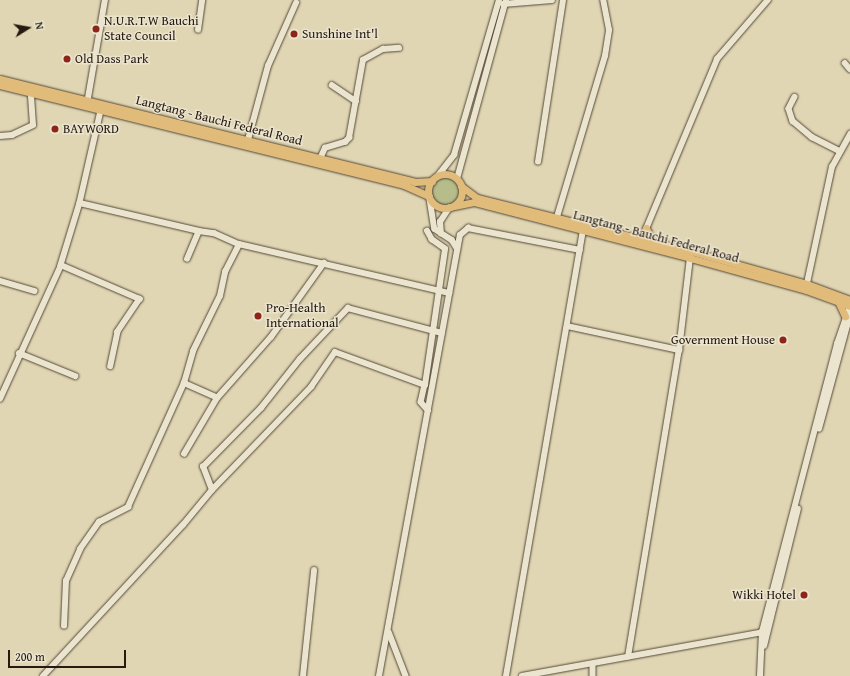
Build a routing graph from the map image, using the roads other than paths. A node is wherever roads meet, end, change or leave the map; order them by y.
1 (105, 0) edge
2 (202, 0) edge
3 (552, 0) edge
4 (563, 0) edge
5 (604, 0) edge
6 (768, 0) edge
7 (502, 2) edge
8 (296, 3) dead end
9 (198, 30) dead end
10 (399, 48) dead end
11 (845, 63) dead end
12 (850, 69) edge
13 (0, 79) edge
14 (0, 85) edge
15 (332, 86) dead end
16 (31, 94) junction
17 (795, 97) dead end
18 (88, 100) junction
19 (356, 101) junction
20 (86, 107) junction
21 (101, 111) junction
22 (850, 134) edge
23 (0, 136) edge
24 (248, 140) junction
25 (840, 151) junction
26 (320, 159) junction
27 (538, 162) dead end
28 (434, 179) junction
29 (457, 179) junction
30 (461, 186) junction
31 (430, 197) junction
32 (80, 203) junction
33 (451, 207) junction
34 (557, 217) junction
35 (583, 227) junction
36 (646, 228) junction
37 (199, 231) junction
38 (427, 231) dead end
39 (441, 234) junction
40 (652, 241) junction
41 (641, 242) junction
42 (239, 244) junction
43 (457, 248) junction
44 (580, 250) junction
45 (690, 258) junction
46 (187, 260) dead end
47 (324, 263) junction
48 (61, 265) junction
49 (0, 281) edge
50 (806, 287) junction
51 (35, 291) dead end
52 (441, 292) junction
53 (449, 293) junction
54 (848, 299) edge
55 (838, 301) junction
56 (850, 306) edge
57 (849, 316) edge
58 (567, 326) junction
59 (434, 331) junction
60 (442, 333) junction
61 (679, 350) junction
62 (19, 353) junction
63 (111, 366) dead end
64 (75, 376) dead end
65 (184, 383) junction
66 (425, 385) junction
67 (217, 398) junction
68 (0, 399) edge
69 (428, 410) junction
70 (184, 454) dead end
71 (212, 490) junction
72 (314, 571) dead end
73 (64, 626) dead end
74 (389, 632) junction
75 (764, 632) junction
76 (628, 657) junction
77 (593, 664) junction
78 (43, 676) edge
79 (303, 676) edge
80 (379, 676) edge
81 (406, 676) edge
82 (506, 676) edge
83 (522, 676) edge
84 (593, 676) edge
85 (760, 676) edge
86 (764, 676) edge

1 - 18 street
2 - 9 street
3 - 7 street
4 - 27 street
5 - 34 street
6 - 36 street
7 - 28 street
7 - 29 street
8 - 24 street
10 - 19 street
11 - 12 street
13 - 18 main road, Langtang - Bauchi Federal Road
14 - 16 main road, Langtang - Bauchi Federal Road
15 - 19 street
16 - 20 main road, Langtang - Bauchi Federal Road
16 - 23 street
17 - 25 street
18 - 20 street
18 - 24 main road, Langtang - Bauchi Federal Road
19 - 26 street
20 - 21 main road, Langtang - Bauchi Federal Road
21 - 31 main road, Langtang - Bauchi Federal Road
21 - 32 street
22 - 25 street
24 - 26 main road, Langtang - Bauchi Federal Road
25 - 50 street
26 - 28 main road, Langtang - Bauchi Federal Road
28 - 29 main road
28 - 31 main road
29 - 30 main road
30 - 33 main road
30 - 34 main road, Langtang - Bauchi Federal Road
31 - 33 main road
31 - 39 street
32 - 37 street
32 - 48 street
33 - 35 main road, Langtang - Bauchi Federal Road
33 - 39 street
34 - 35 main road, Langtang - Bauchi Federal Road
35 - 41 main road, Langtang - Bauchi Federal Road
35 - 44 street
36 - 40 main road
36 - 41 street
37 - 42 street
37 - 46 street
38 - 52 street
39 - 43 street
40 - 41 main road, Langtang - Bauchi Federal Road
40 - 50 main road, Langtang - Bauchi Federal Road
41 - 45 main road, Langtang - Bauchi Federal Road
42 - 47 street
42 - 65 street
43 - 44 street
43 - 53 street
44 - 58 street
45 - 50 main road, Langtang - Bauchi Federal Road
45 - 61 street
47 - 52 street
47 - 67 street
48 - 62 street
48 - 63 street
49 - 51 street
50 - 54 main road, Langtang - Bauchi Federal Road
50 - 55 main road, Langtang - Bauchi Federal Road
52 - 53 street
52 - 59 street
53 - 60 street
54 - 56 street
55 - 56 main road, Langtang - Bauchi Federal Road
55 - 57 main road
56 - 57 street
57 - 75 street
58 - 61 street
58 - 82 street
59 - 60 street
59 - 66 street
59 - 71 street
60 - 69 street
61 - 76 street
62 - 64 street
62 - 68 street
65 - 67 street
65 - 73 street
66 - 69 street
66 - 71 street
67 - 70 street
69 - 74 street
71 - 78 street
72 - 79 street
74 - 80 street
74 - 81 street
75 - 76 street
75 - 85 street
75 - 86 street
76 - 77 street
77 - 83 street
77 - 84 street

